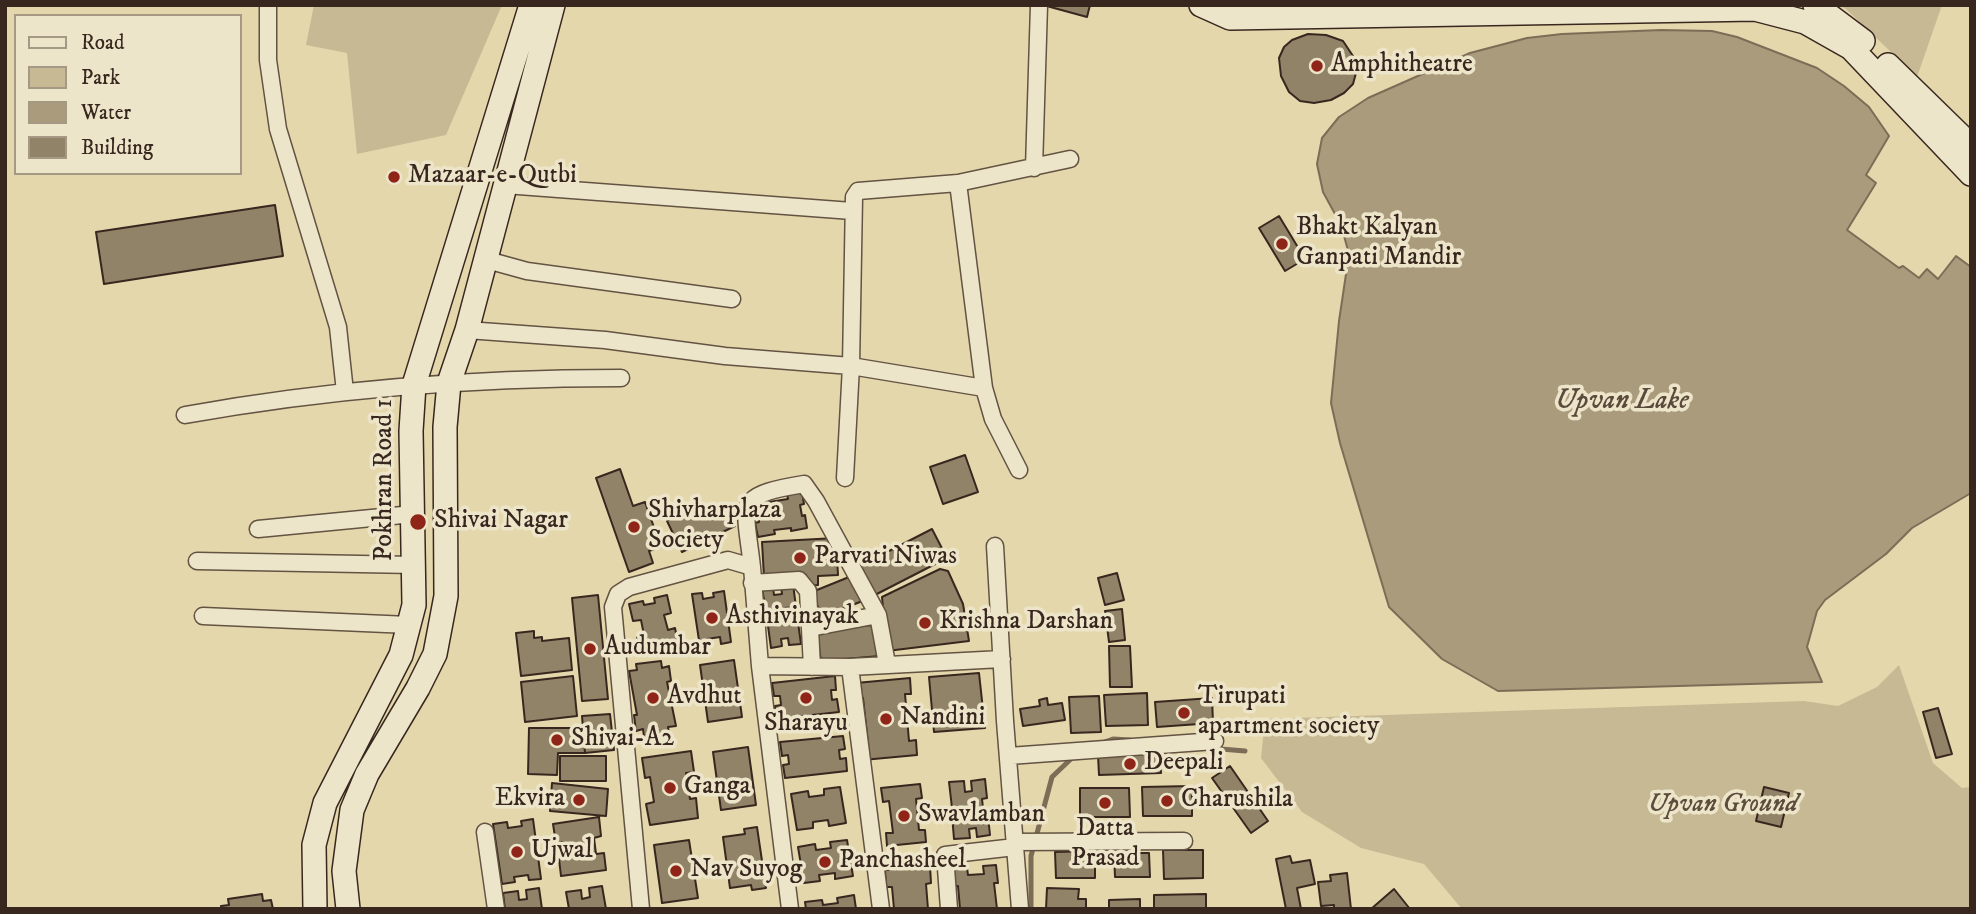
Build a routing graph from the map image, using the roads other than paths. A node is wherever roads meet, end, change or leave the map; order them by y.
1 (268, 5) edge
2 (531, 5) edge
3 (553, 5) edge
4 (1039, 5) edge
5 (1200, 5) edge
6 (1815, 5) edge
7 (1232, 12) edge
8 (1971, 146) edge
9 (1070, 159) dead end
10 (1034, 167) junction
11 (1969, 170) edge
12 (958, 183) junction
13 (505, 185) junction
14 (852, 211) junction
15 (487, 260) junction
16 (732, 299) dead end
17 (467, 330) junction
18 (851, 366) junction
19 (621, 377) dead end
20 (449, 383) junction
21 (414, 385) junction
22 (984, 388) junction
23 (345, 392) junction
24 (185, 415) dead end
25 (1019, 470) dead end
26 (845, 478) dead end
27 (413, 514) junction
28 (258, 529) dead end
29 (995, 546) dead end
30 (197, 561) dead end
31 (414, 565) junction
32 (752, 575) junction
33 (878, 615) junction
34 (204, 616) dead end
35 (409, 625) junction
36 (810, 628) junction
37 (1002, 659) junction
38 (887, 664) junction
39 (760, 666) junction
40 (812, 667) junction
41 (850, 667) junction
42 (1214, 741) dead end
43 (1009, 757) junction
44 (485, 832) dead end
45 (1184, 841) dead end
46 (1015, 845) junction
47 (315, 909) edge
48 (348, 909) edge
49 (496, 909) edge
50 (641, 909) edge
51 (790, 909) edge
52 (881, 909) edge
53 (949, 909) edge
54 (1020, 909) edge

1 - 23 street
2 - 21 main road, Pokhran Road 1
3 - 13 main road
4 - 10 street
5 - 7 main road
6 - 8 main road
7 - 11 main road
9 - 10 street
10 - 12 street
12 - 14 street
12 - 22 street
13 - 14 street
13 - 15 main road
14 - 18 street
15 - 16 street
15 - 17 main road
17 - 18 street
17 - 20 main road
18 - 22 street
18 - 26 street
19 - 20 street
20 - 21 street
20 - 48 main road
21 - 23 street
21 - 27 main road, Pokhran Road 1
22 - 25 street
23 - 24 street
27 - 28 street
27 - 31 main road, Pokhran Road 1
29 - 37 street
30 - 31 street
31 - 35 main road, Pokhran Road 1
32 - 33 street
32 - 36 street
32 - 39 street
32 - 50 street
33 - 36 street
33 - 38 street
34 - 35 street
35 - 47 main road, Pokhran Road 1
36 - 40 street
37 - 38 street
37 - 43 street
38 - 41 street
39 - 40 street
39 - 51 street
40 - 41 street
41 - 52 street
42 - 43 street
43 - 46 street
44 - 49 street
45 - 46 street
46 - 53 street
46 - 54 street

